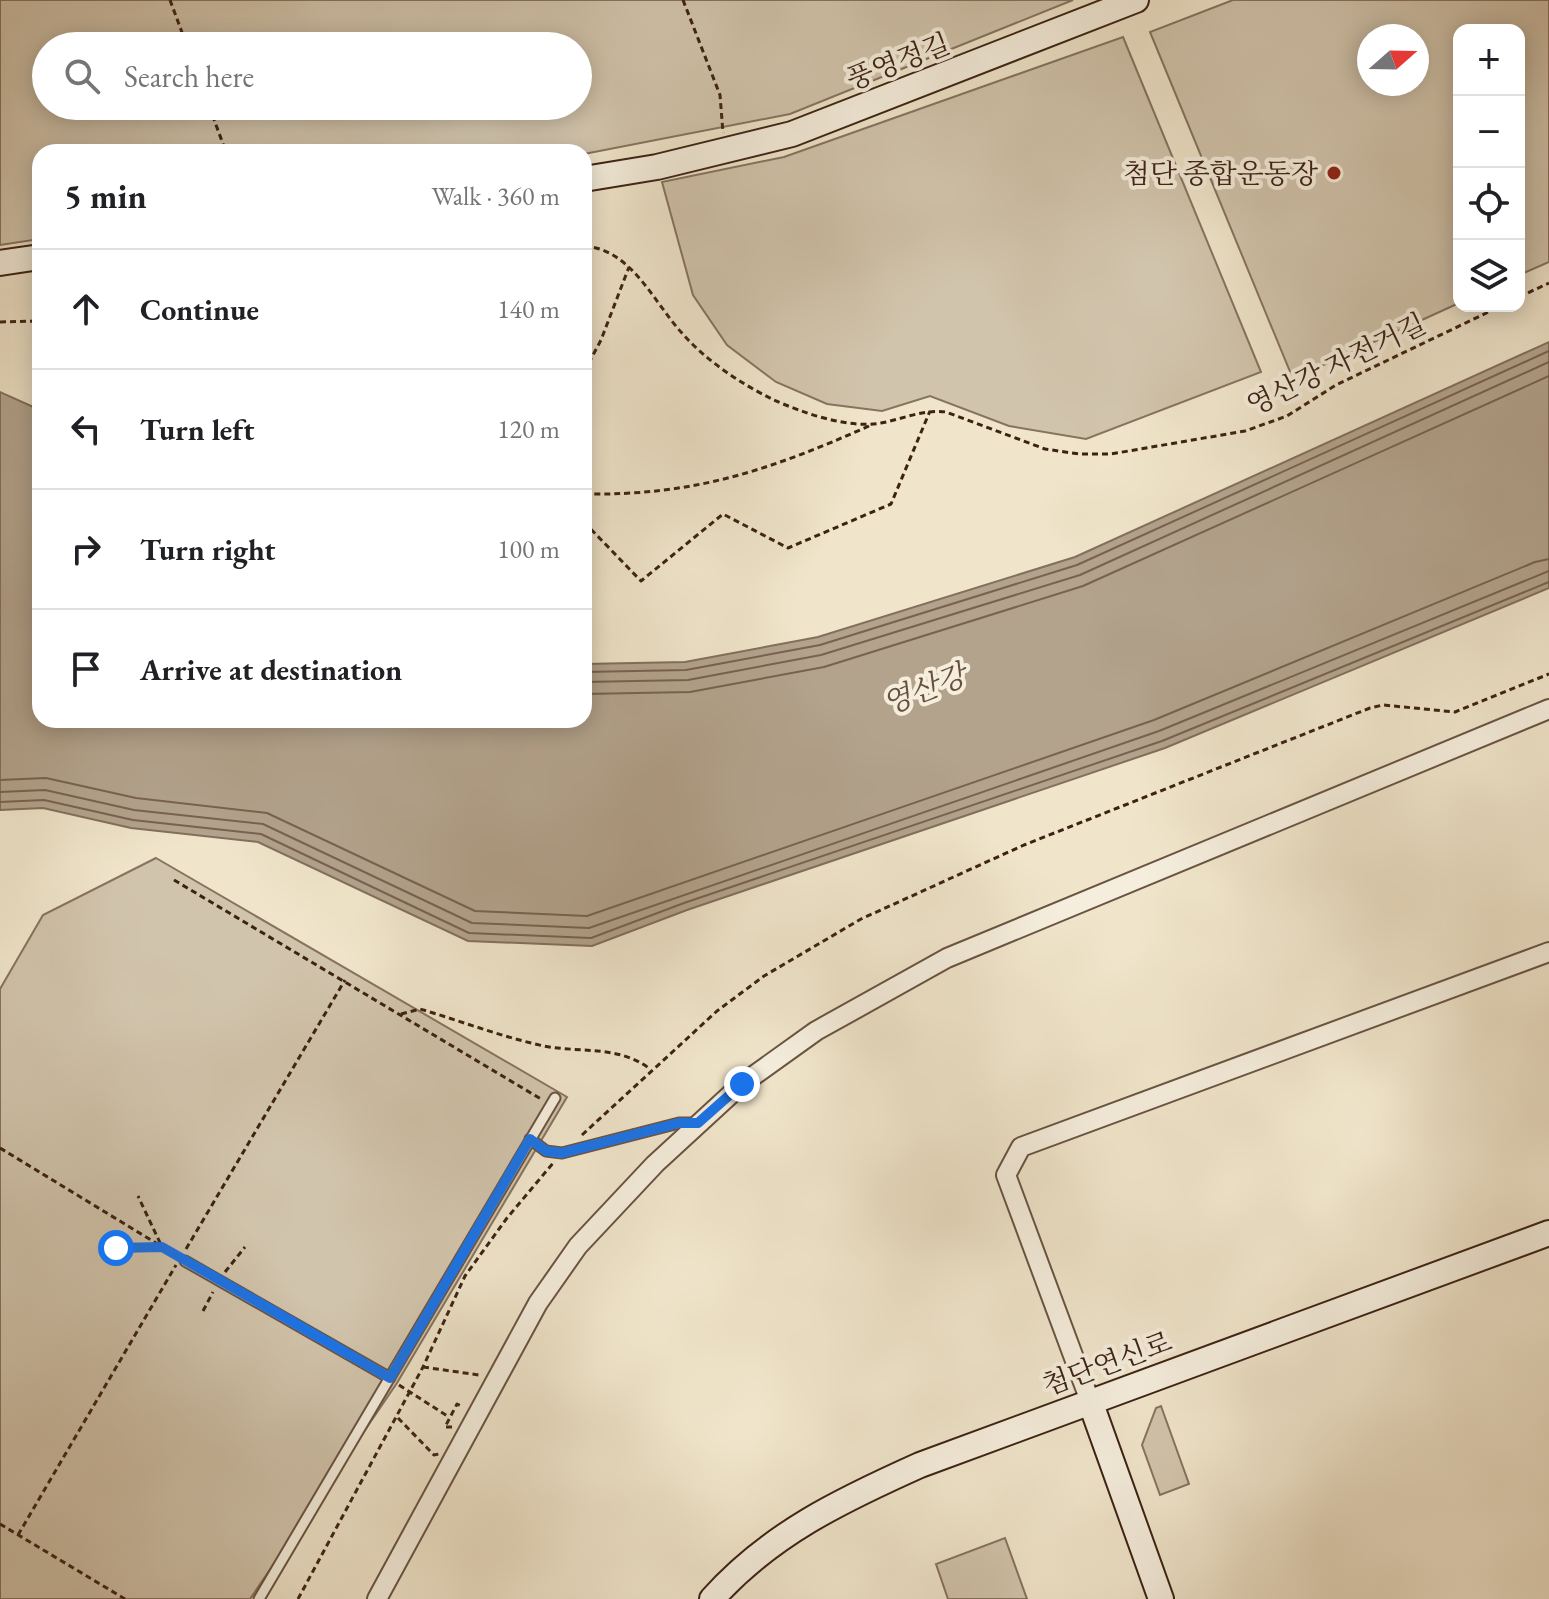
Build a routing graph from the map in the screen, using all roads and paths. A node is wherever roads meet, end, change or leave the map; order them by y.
1 (170, 0) edge
2 (683, 0) edge
3 (1136, 0) edge
4 (182, 32) edge
5 (214, 120) edge
6 (223, 144) edge
7 (724, 152) junction
8 (592, 177) edge
9 (592, 248) edge
10 (32, 258) edge
11 (0, 263) edge
12 (629, 267) junction
13 (1549, 283) edge
14 (1525, 294) edge
15 (1488, 312) edge
16 (32, 321) edge
17 (0, 322) edge
18 (592, 357) edge
19 (930, 411) junction
20 (871, 425) junction
21 (592, 494) edge
22 (592, 530) edge
23 (1549, 709) edge
24 (174, 880) dead end
25 (1549, 952) edge
26 (401, 1014) junction
27 (650, 1069) dead end
28 (553, 1102) joint
29 (698, 1123) junction
30 (530, 1139) junction
31 (0, 1148) edge
32 (138, 1196) dead end
33 (1549, 1233) edge
34 (162, 1247) junction
35 (116, 1248) dead end
36 (185, 1261) joint
37 (423, 1367) dead end
38 (390, 1378) junction
39 (498, 1378) junction
40 (409, 1393) dead end
41 (1090, 1401) junction
42 (396, 1417) dead end
43 (449, 1417) dead end
44 (434, 1455) dead end
45 (0, 1524) edge
46 (125, 1599) edge
47 (259, 1599) edge
48 (377, 1599) edge
49 (712, 1599) edge
50 (1161, 1599) edge

1 - 4 path
2 - 7 path
3 - 7 street, 풍영정길
5 - 6 path
7 - 8 street, 풍영정길
9 - 12 path, 영산강 자전거길
10 - 11 street
12 - 18 path
12 - 20 path, 영산강 자전거길
13 - 14 path
15 - 19 path, 영산강 자전거길
16 - 17 path
19 - 20 path, 영산강 자전거길
19 - 22 path
20 - 21 path
23 - 29 street
24 - 26 path
25 - 41 street
26 - 27 path
26 - 28 path
28 - 30 lane
29 - 30 lane
29 - 39 street
30 - 38 lane
31 - 34 path
32 - 34 path
33 - 41 street, 첨단연신로
34 - 35 path
34 - 36 path
36 - 38 lane
37 - 39 path
38 - 47 lane
39 - 48 street
40 - 43 path
41 - 49 street, 첨단연신로
41 - 50 street
42 - 44 path
45 - 46 path

